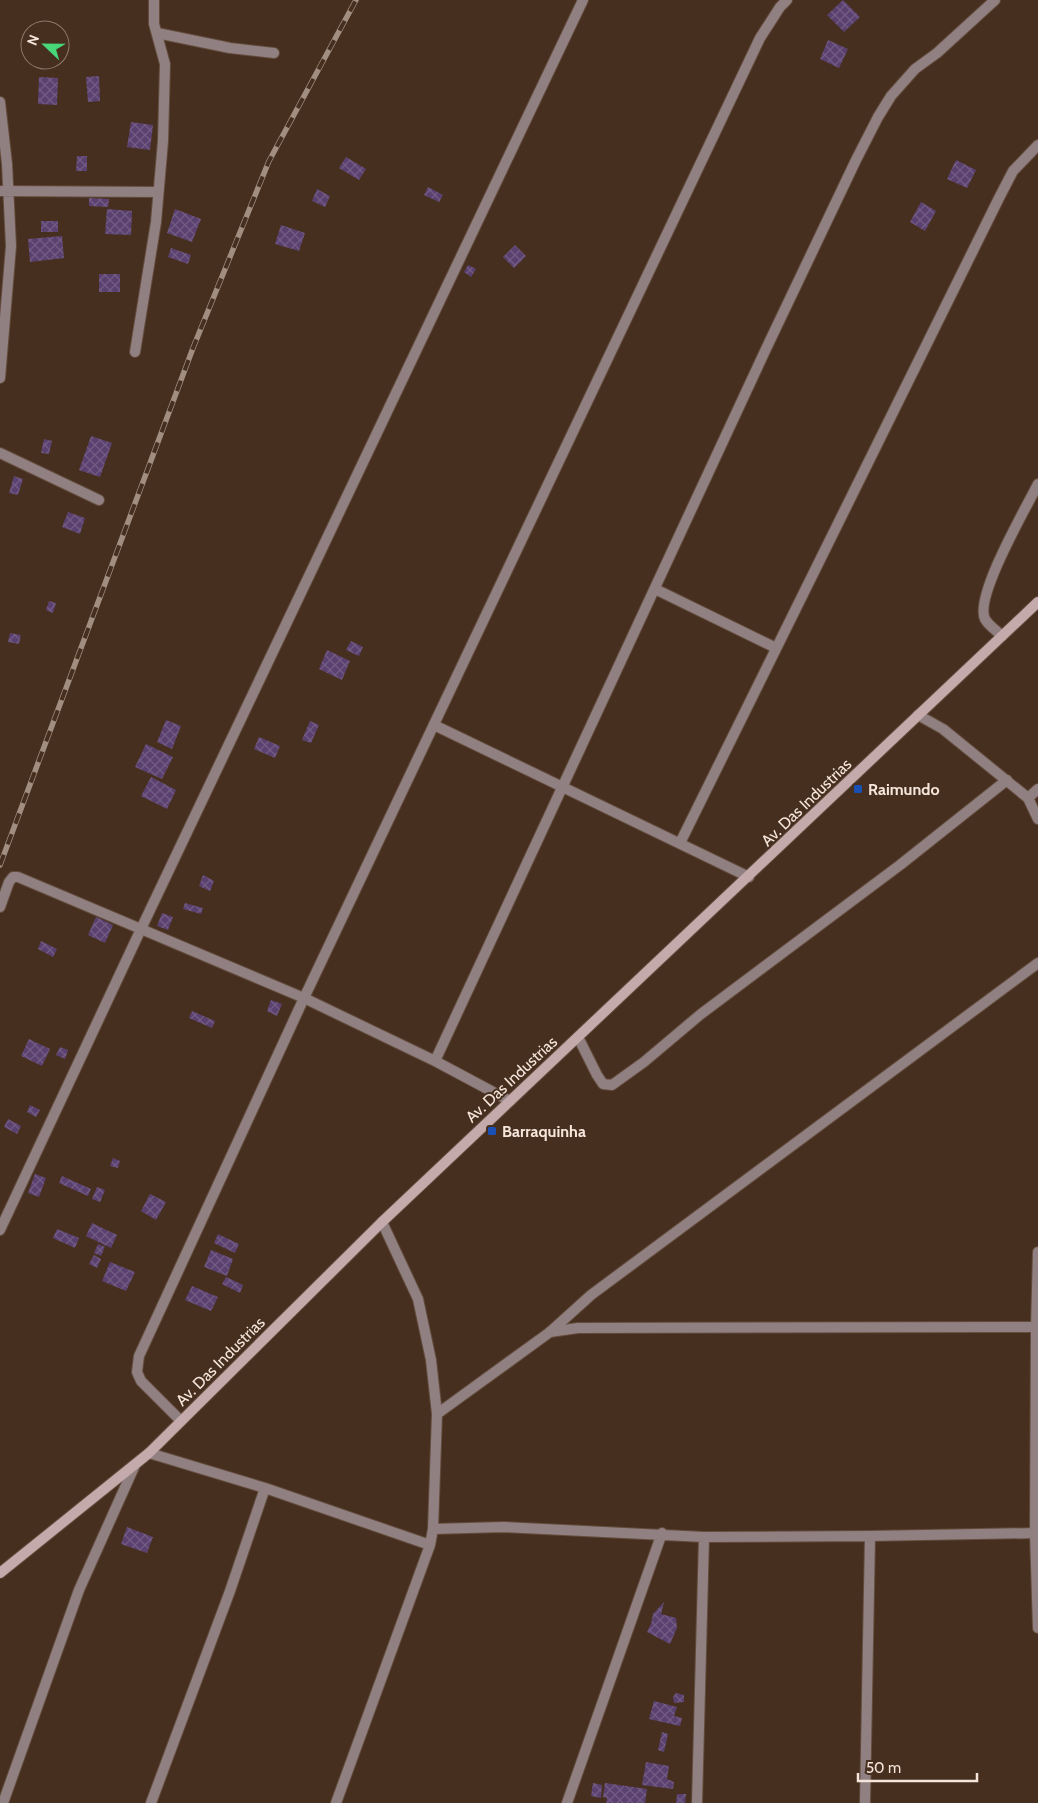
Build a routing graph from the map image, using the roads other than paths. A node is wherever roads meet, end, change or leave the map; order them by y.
1 (154, 0) edge
2 (583, 0) edge
3 (787, 0) edge
4 (995, 0) edge
5 (157, 33) junction
6 (274, 53) dead end
7 (0, 102) edge
8 (1038, 145) edge
9 (4, 191) edge
10 (158, 192) junction
11 (136, 352) dead end
12 (0, 378) edge
13 (0, 452) edge
14 (1038, 484) edge
15 (100, 500) dead end
16 (655, 589) junction
17 (1038, 602) edge
18 (1002, 636) junction
19 (776, 648) junction
20 (918, 715) junction
21 (434, 725) junction
22 (1007, 780) junction
23 (563, 788) junction
24 (1038, 789) edge
25 (1028, 798) junction
26 (1038, 819) edge
27 (680, 843) junction
28 (749, 877) junction
29 (0, 907) edge
30 (141, 929) junction
31 (1038, 963) edge
32 (304, 998) junction
33 (578, 1037) junction
34 (435, 1061) junction
35 (510, 1101) junction
36 (382, 1222) junction
37 (0, 1230) edge
38 (1038, 1252) edge
39 (1037, 1327) edge
40 (550, 1332) junction
41 (436, 1414) junction
42 (181, 1421) junction
43 (149, 1454) junction
44 (1037, 1456) edge
45 (135, 1465) junction
46 (265, 1488) junction
47 (433, 1529) junction
48 (1037, 1533) edge
49 (662, 1534) junction
50 (704, 1536) junction
51 (870, 1536) junction
52 (430, 1545) junction
53 (0, 1573) edge
54 (1038, 1608) edge
55 (1038, 1628) edge
56 (3, 1803) edge
57 (151, 1803) edge
58 (336, 1803) edge
59 (567, 1803) edge
60 (697, 1803) edge
61 (865, 1803) edge

1 - 5 street
2 - 30 street
3 - 21 street
4 - 16 street
5 - 6 street
5 - 10 street
7 - 9 street
8 - 19 street
9 - 10 street
9 - 12 street
10 - 11 street
13 - 15 street
14 - 18 street
16 - 19 street
16 - 23 street
17 - 18 main road, Av. Das Industrias
18 - 20 main road, Av. Das Industrias
19 - 27 street
20 - 22 street
20 - 28 main road, Av. Das Industrias
21 - 23 street
21 - 32 street
22 - 25 street
22 - 33 street
23 - 27 street
23 - 34 street
24 - 25 street
25 - 26 street
27 - 28 street
28 - 33 main road, Av. Das Industrias
29 - 30 street
30 - 32 street
30 - 37 street
31 - 40 street
32 - 34 street
32 - 42 street
33 - 35 main road, Av. Das Industrias
34 - 35 street
35 - 36 main road, Av. Das Industrias
36 - 41 street
36 - 42 main road, Av. Das Industrias
38 - 39 street
39 - 40 street
39 - 44 street
40 - 41 street
41 - 47 street
42 - 43 main road, Av. Das Industrias
43 - 45 main road, Av. Das Industrias
43 - 46 street
44 - 48 street
45 - 53 main road, Av. Das Industrias
45 - 56 street
46 - 52 street
46 - 57 street
47 - 49 street
47 - 52 street
48 - 51 street
48 - 54 street
49 - 50 street
49 - 59 street
50 - 51 street
50 - 60 street
51 - 61 street
52 - 58 street
54 - 55 street

